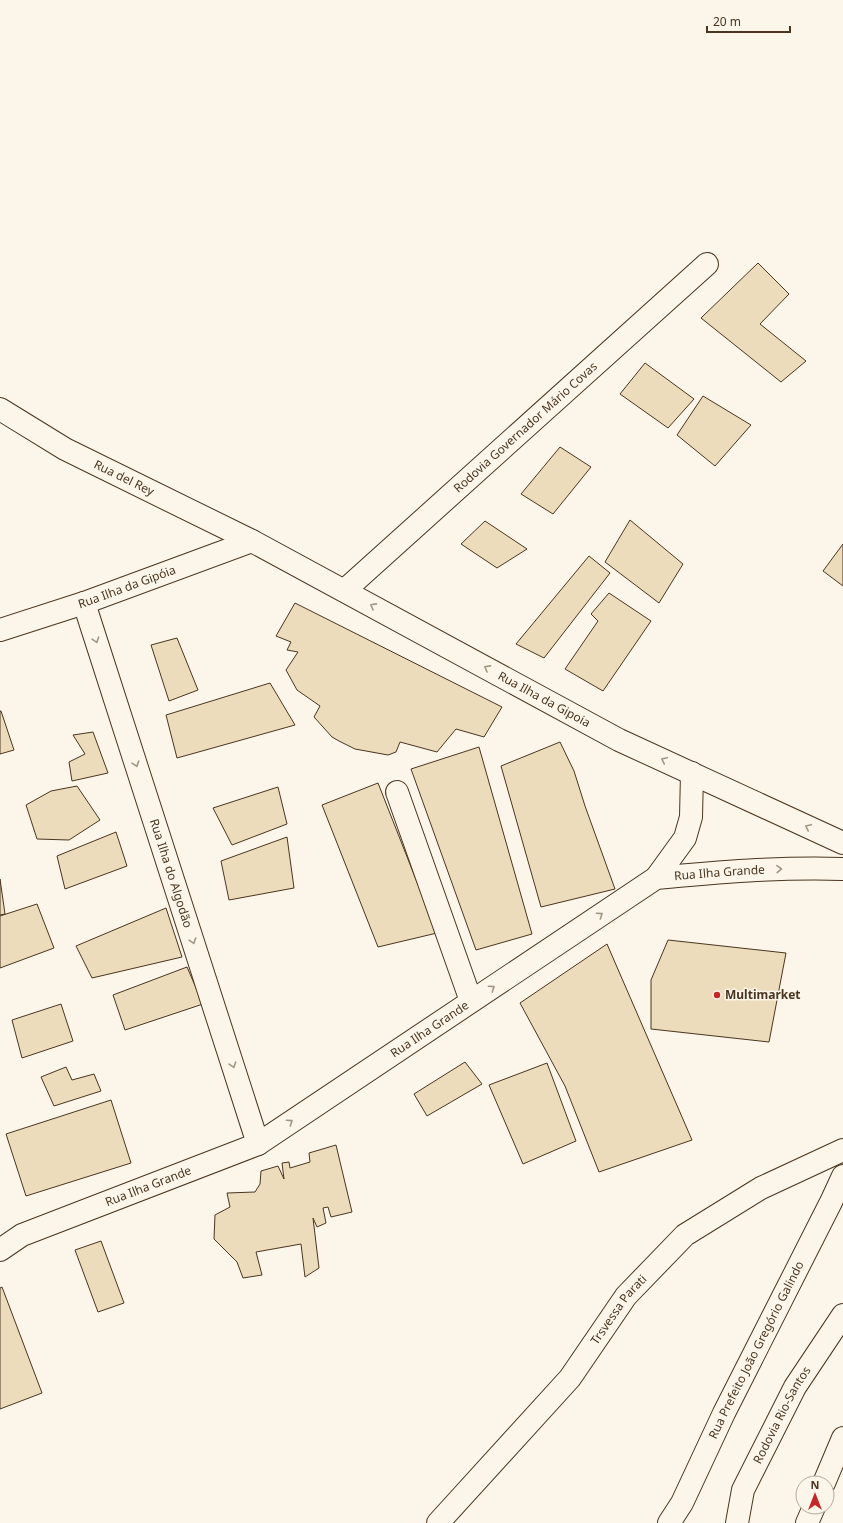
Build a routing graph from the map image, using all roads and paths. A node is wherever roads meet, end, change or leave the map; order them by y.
1 (707, 264) dead end
2 (0, 409) edge
3 (252, 541) junction
4 (345, 590) junction
5 (84, 603) junction
6 (0, 630) edge
7 (692, 773) junction
8 (396, 792) dead end
9 (843, 843) edge
10 (843, 869) edge
11 (656, 878) junction
12 (471, 1001) junction
13 (258, 1144) junction
14 (843, 1150) edge
15 (843, 1176) edge
16 (0, 1234) edge
17 (22, 1235) junction
18 (0, 1250) edge
19 (843, 1315) edge
20 (843, 1438) edge
21 (827, 1475) edge
22 (680, 1513) edge
23 (438, 1523) edge
24 (669, 1523) edge
25 (737, 1523) edge

1 - 4 main road, Rodovia Governador Mário Covas
2 - 3 main road, Rua del Rey
3 - 4 main road, Rua Ilha da Gipoia
3 - 5 main road, Rua Ilha da Gipóia
7 -> 4 main road, Rua Ilha da Gipoia
5 - 6 main road, Rua Ilha da Gipóia
5 -> 13 main road, Rua Ilha do Algodão
9 -> 7 main road, Rua Ilha da Gipoia
7 - 11 main road
8 - 12 main road
11 -> 10 main road, Rua Ilha Grande
12 -> 11 main road, Rua Ilha Grande
13 -> 12 main road, Rua Ilha Grande
13 - 17 main road, Rua Ilha Grande
14 - 23 main road, Trsvessa Parati
15 - 22 main road, Rua Prefeito João Gregório Galindo
16 - 17 main road, Rua Ilha Grande
17 - 18 main road, Rua Ilha Grande
19 - 25 main road, Rodovia Rio-Santos
20 - 21 main road
22 - 24 main road, Rua Prefeito João Gregório Galindo

